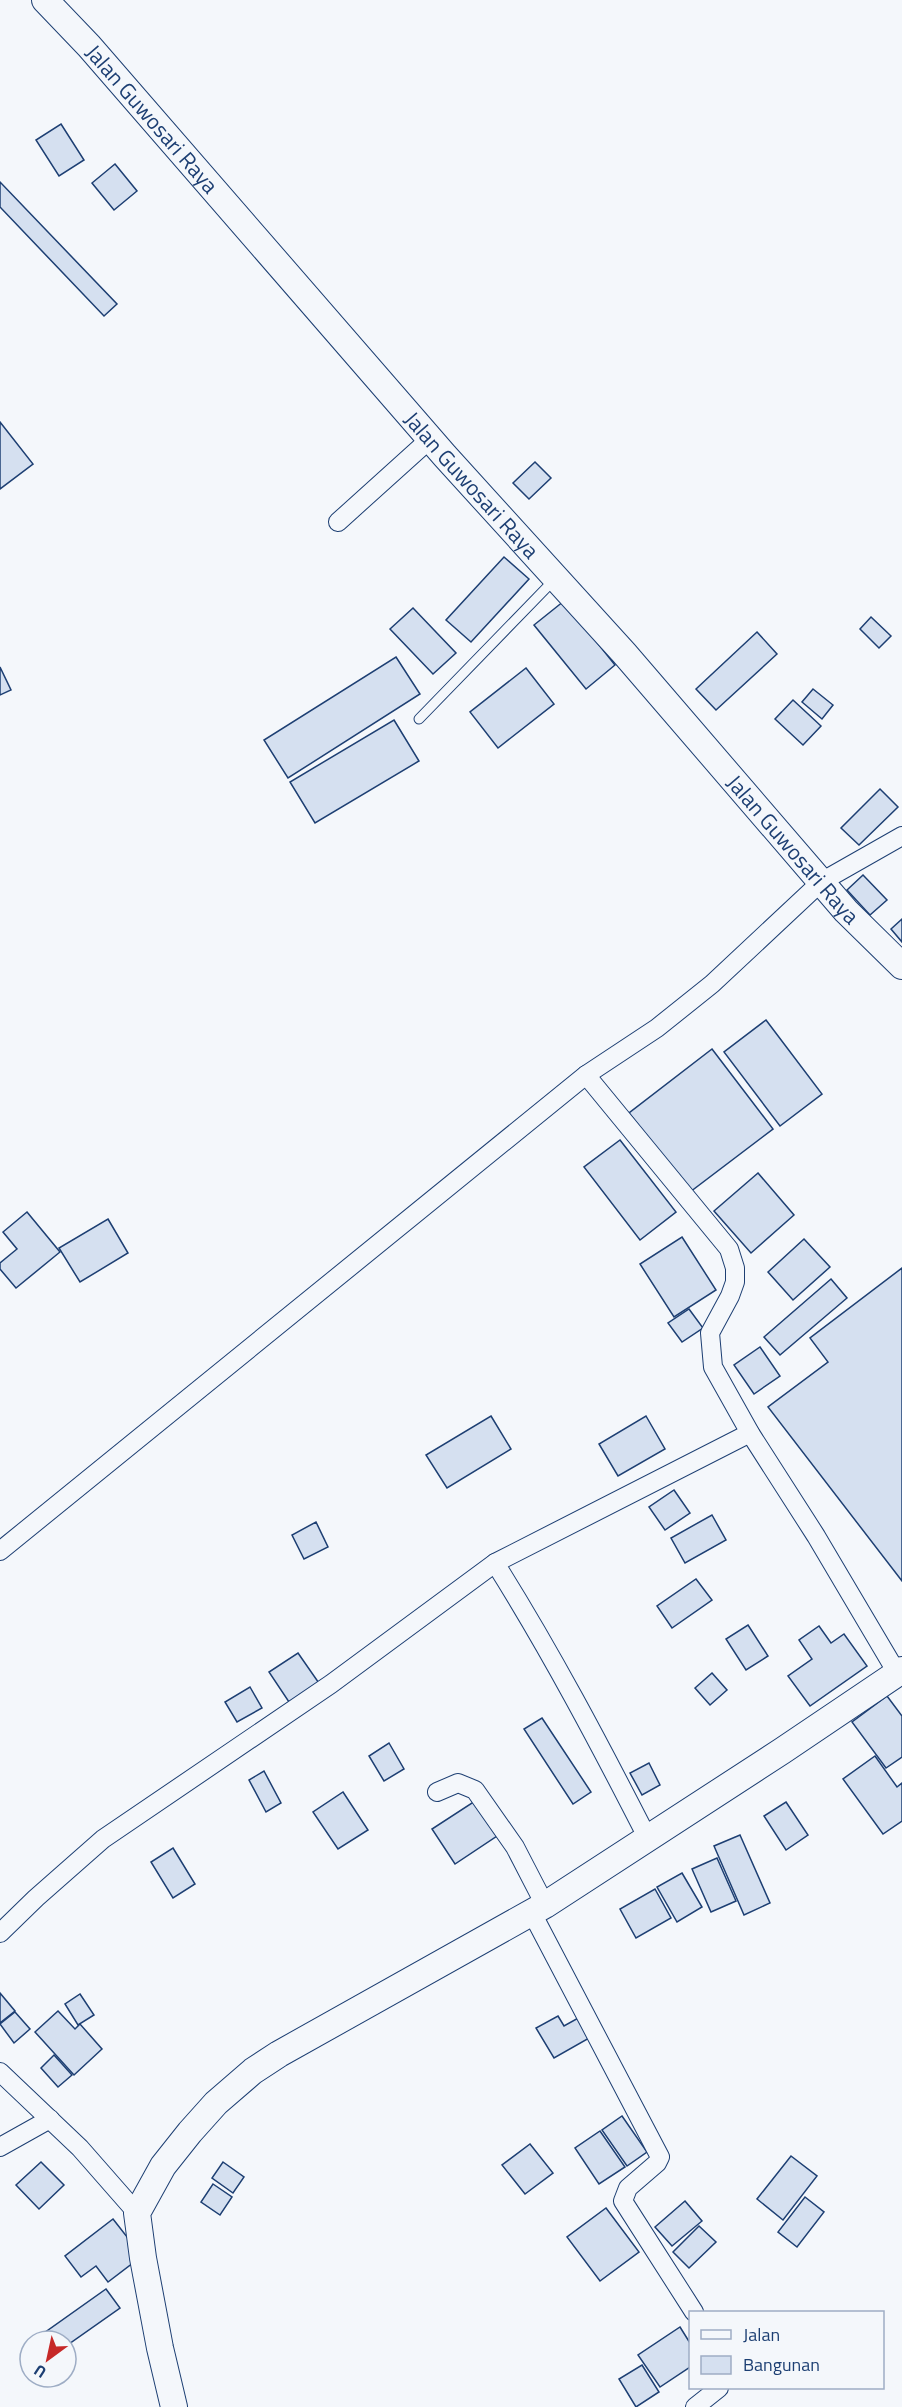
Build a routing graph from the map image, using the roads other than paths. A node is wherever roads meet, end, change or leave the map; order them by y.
1 (45, 0) edge
2 (430, 439) junction
3 (338, 522) dead end
4 (556, 578) junction
5 (419, 719) dead end
6 (902, 836) edge
7 (821, 882) junction
8 (902, 966) edge
9 (586, 1075) junction
10 (750, 1433) junction
11 (0, 1551) edge
12 (495, 1563) junction
13 (899, 1672) edge
14 (437, 1792) dead end
15 (648, 1839) junction
16 (539, 1909) junction
17 (0, 1933) edge
18 (0, 2072) edge
19 (50, 2119) junction
20 (0, 2147) edge
21 (137, 2213) junction
22 (693, 2311) edge
23 (718, 2389) edge
24 (174, 2407) edge
25 (695, 2407) edge

1 - 2 street, Jalan Guwosari Raya
2 - 3 street
2 - 4 street, Jalan Guwosari Raya
4 - 5 lane
4 - 7 street, Jalan Guwosari Raya
6 - 7 street
7 - 8 street, Jalan Guwosari Raya
7 - 9 street
9 - 10 street
9 - 11 street
10 - 12 street
10 - 13 street
12 - 15 street
12 - 17 street
13 - 15 street
14 - 16 street
15 - 16 street
16 - 21 street
16 - 22 street
18 - 19 street
19 - 20 street
19 - 21 street
21 - 24 street
23 - 25 street

